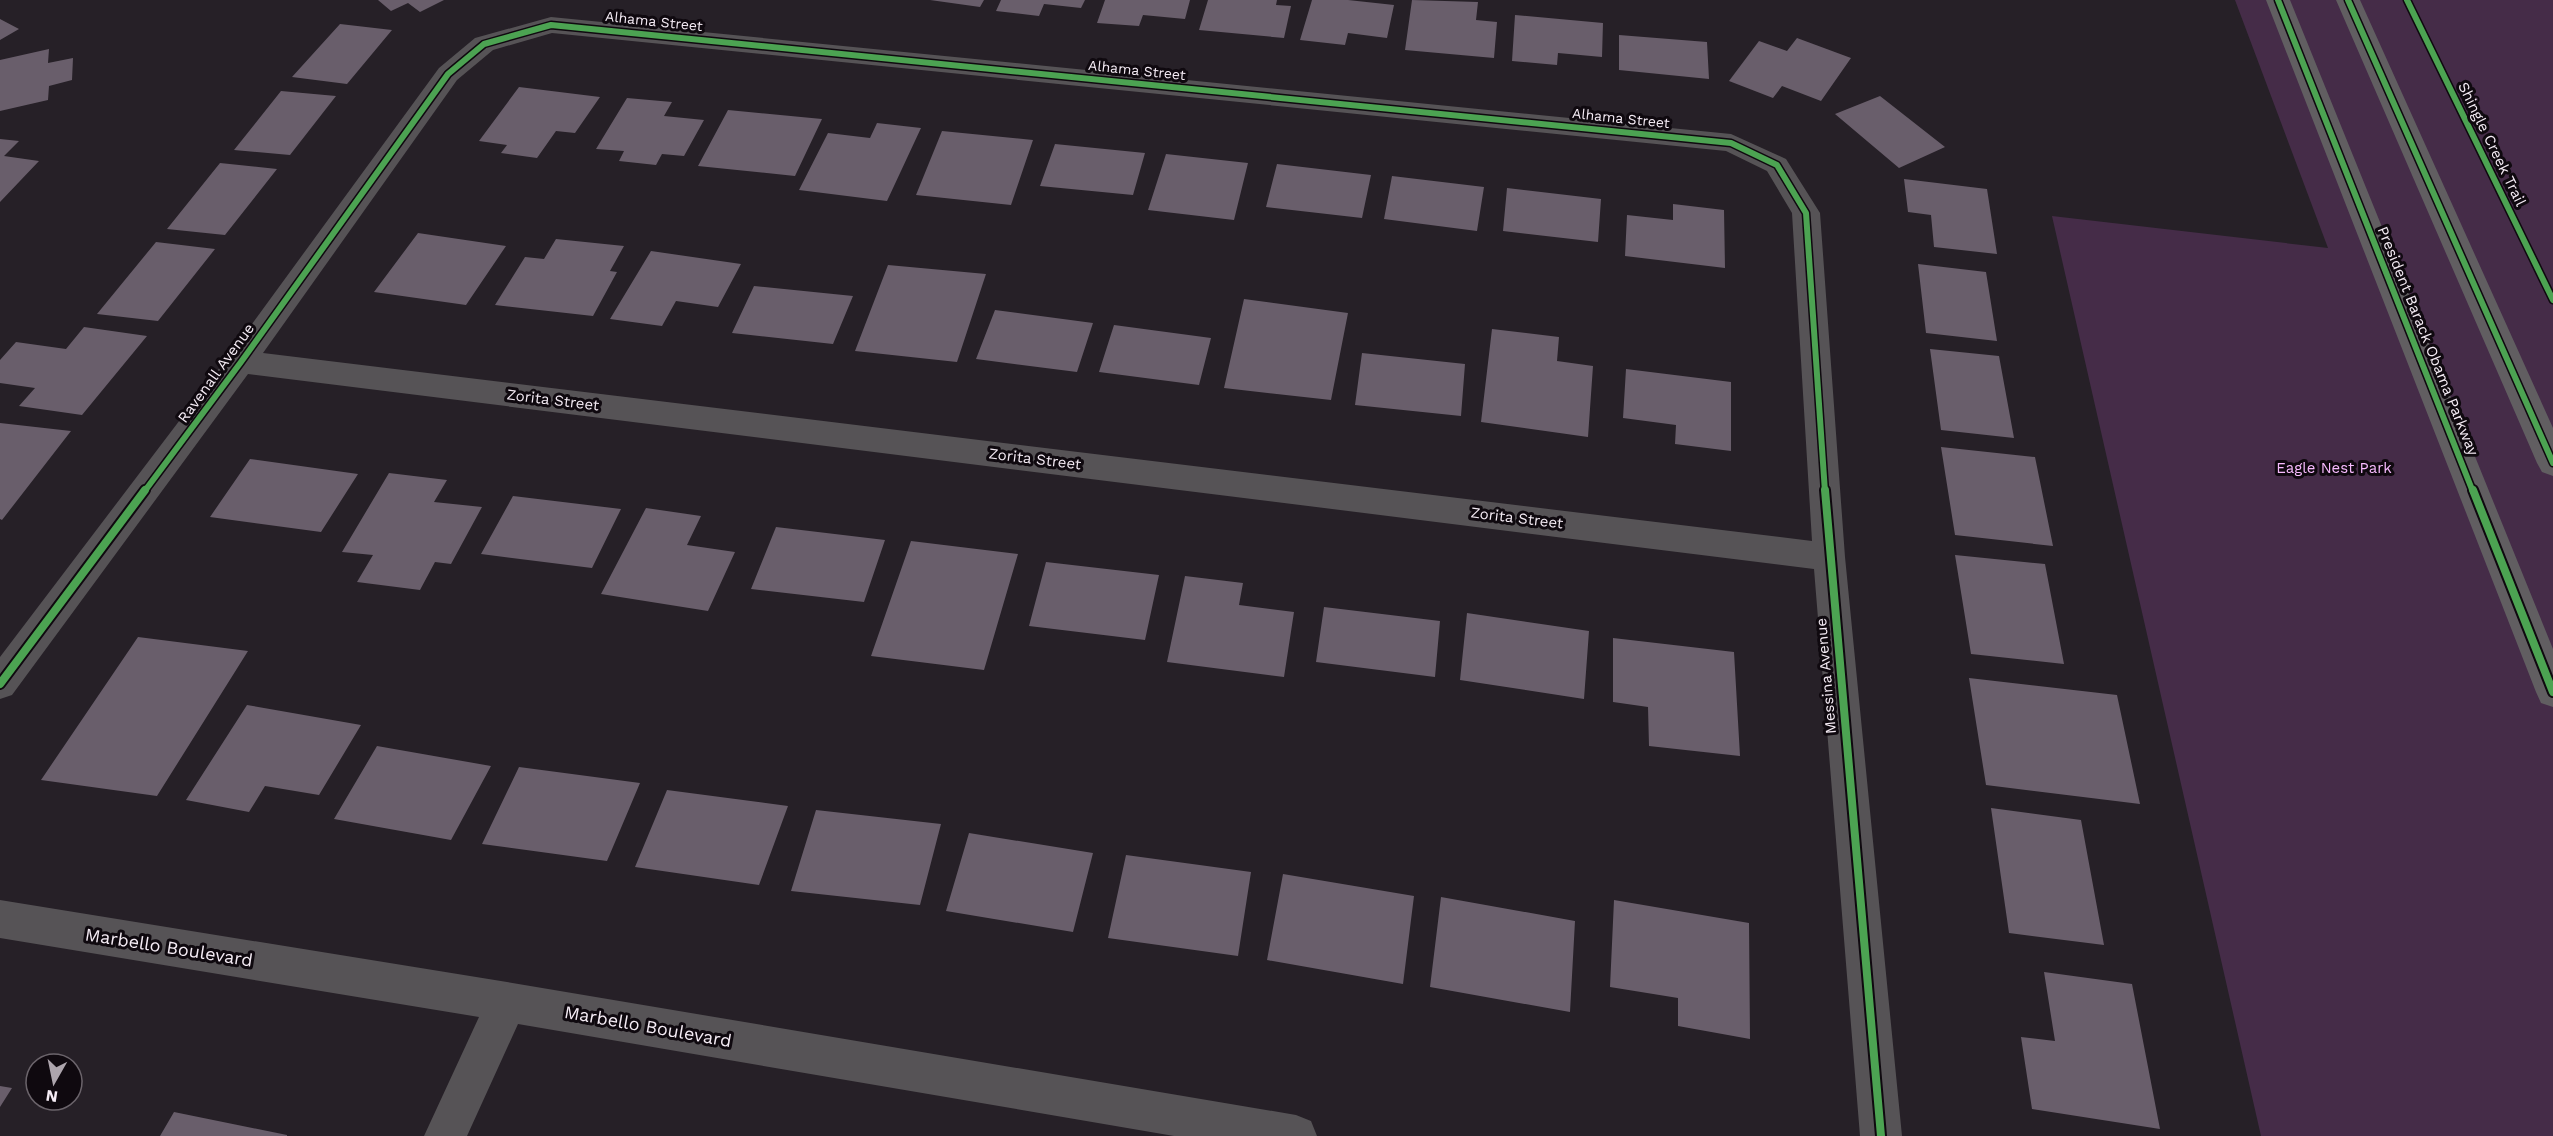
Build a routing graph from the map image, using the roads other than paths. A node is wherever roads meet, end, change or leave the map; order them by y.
1 (2278, 0) edge
2 (2348, 0) edge
3 (448, 74) joint
4 (1806, 213) joint
5 (241, 362) junction
6 (2553, 463) edge
7 (1829, 557) junction
8 (0, 684) edge
9 (2553, 692) edge
10 (0, 920) edge
11 (507, 1002) junction
12 (1242, 1132) edge
13 (445, 1136) edge
14 (1296, 1136) edge
15 (1881, 1136) edge

1 - 9 street, President Barack Obama Parkway
2 - 6 street
3 - 4 street, Alhama Street
3 - 5 street, Ravenall Avenue
4 - 7 street, Messina Avenue
5 - 7 street, Zorita Street
5 - 8 street, Ravenall Avenue
7 - 15 street, Messina Avenue
10 - 11 street, Marbello Boulevard
11 - 12 street, Marbello Boulevard
11 - 13 street
12 - 14 street, Marbello Boulevard

